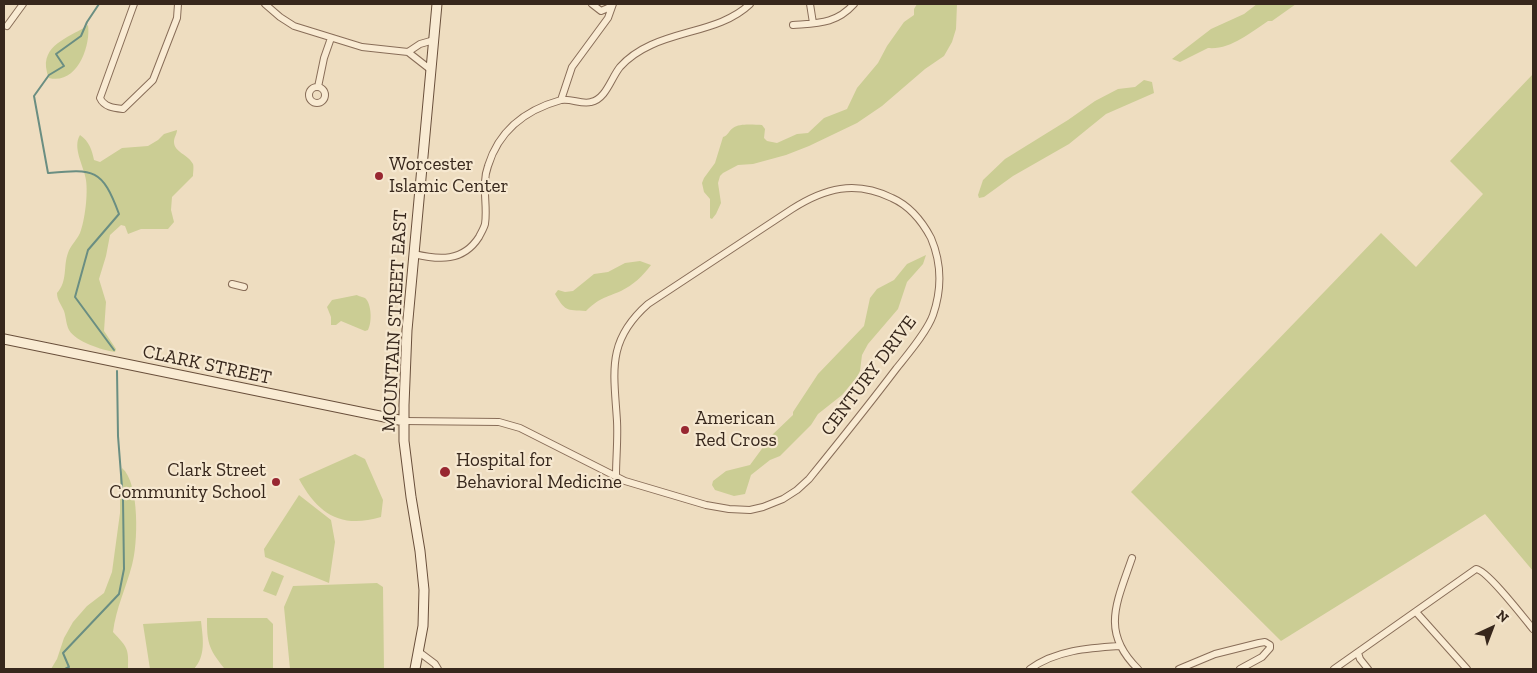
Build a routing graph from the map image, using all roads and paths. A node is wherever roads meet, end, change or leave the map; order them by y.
1 (23, 4) edge
2 (134, 4) edge
3 (178, 4) edge
4 (264, 4) edge
5 (437, 4) edge
6 (592, 4) edge
7 (612, 4) edge
8 (750, 4) edge
9 (810, 4) edge
10 (854, 4) edge
11 (813, 23) junction
12 (793, 25) dead end
13 (8, 26) dead end
14 (331, 38) junction
15 (434, 40) junction
16 (408, 52) junction
17 (432, 70) junction
18 (318, 87) dead end
19 (561, 100) junction
20 (414, 254) junction
21 (232, 284) dead end
22 (244, 286) dead end
23 (4, 339) edge
24 (404, 421) junction
25 (616, 476) junction
26 (1132, 558) dead end
27 (1416, 612) junction
28 (1533, 629) edge
29 (1120, 646) junction
30 (419, 652) junction
31 (1358, 653) junction
32 (416, 669) edge
33 (438, 669) edge
34 (1030, 669) edge
35 (1138, 669) edge
36 (1179, 669) edge
37 (1240, 669) edge
38 (1334, 669) edge
39 (1368, 669) edge
40 (1466, 669) edge

1 - 13 street
2 - 3 street
4 - 14 street
5 - 15 main road, MOUNTAIN STREET EAST
6 - 7 street
7 - 19 street
8 - 19 street
9 - 11 street
10 - 11 street
11 - 12 street
14 - 16 street
14 - 18 street
15 - 16 street
15 - 17 main road, MOUNTAIN STREET EAST
16 - 17 street
17 - 20 main road, MOUNTAIN STREET EAST
19 - 20 street
20 - 24 main road, MOUNTAIN STREET EAST
21 - 22 street
23 - 24 main road, CLARK STREET
24 - 25 street, CENTURY DRIVE
24 - 30 main road, MOUNTAIN STREET EAST
25 - 25 street, CENTURY DRIVE
26 - 29 street
27 - 28 street
27 - 31 street
27 - 40 street
29 - 34 street
29 - 35 street
30 - 32 main road, MOUNTAIN STREET EAST
30 - 33 street
31 - 38 street
31 - 39 street
36 - 37 street

